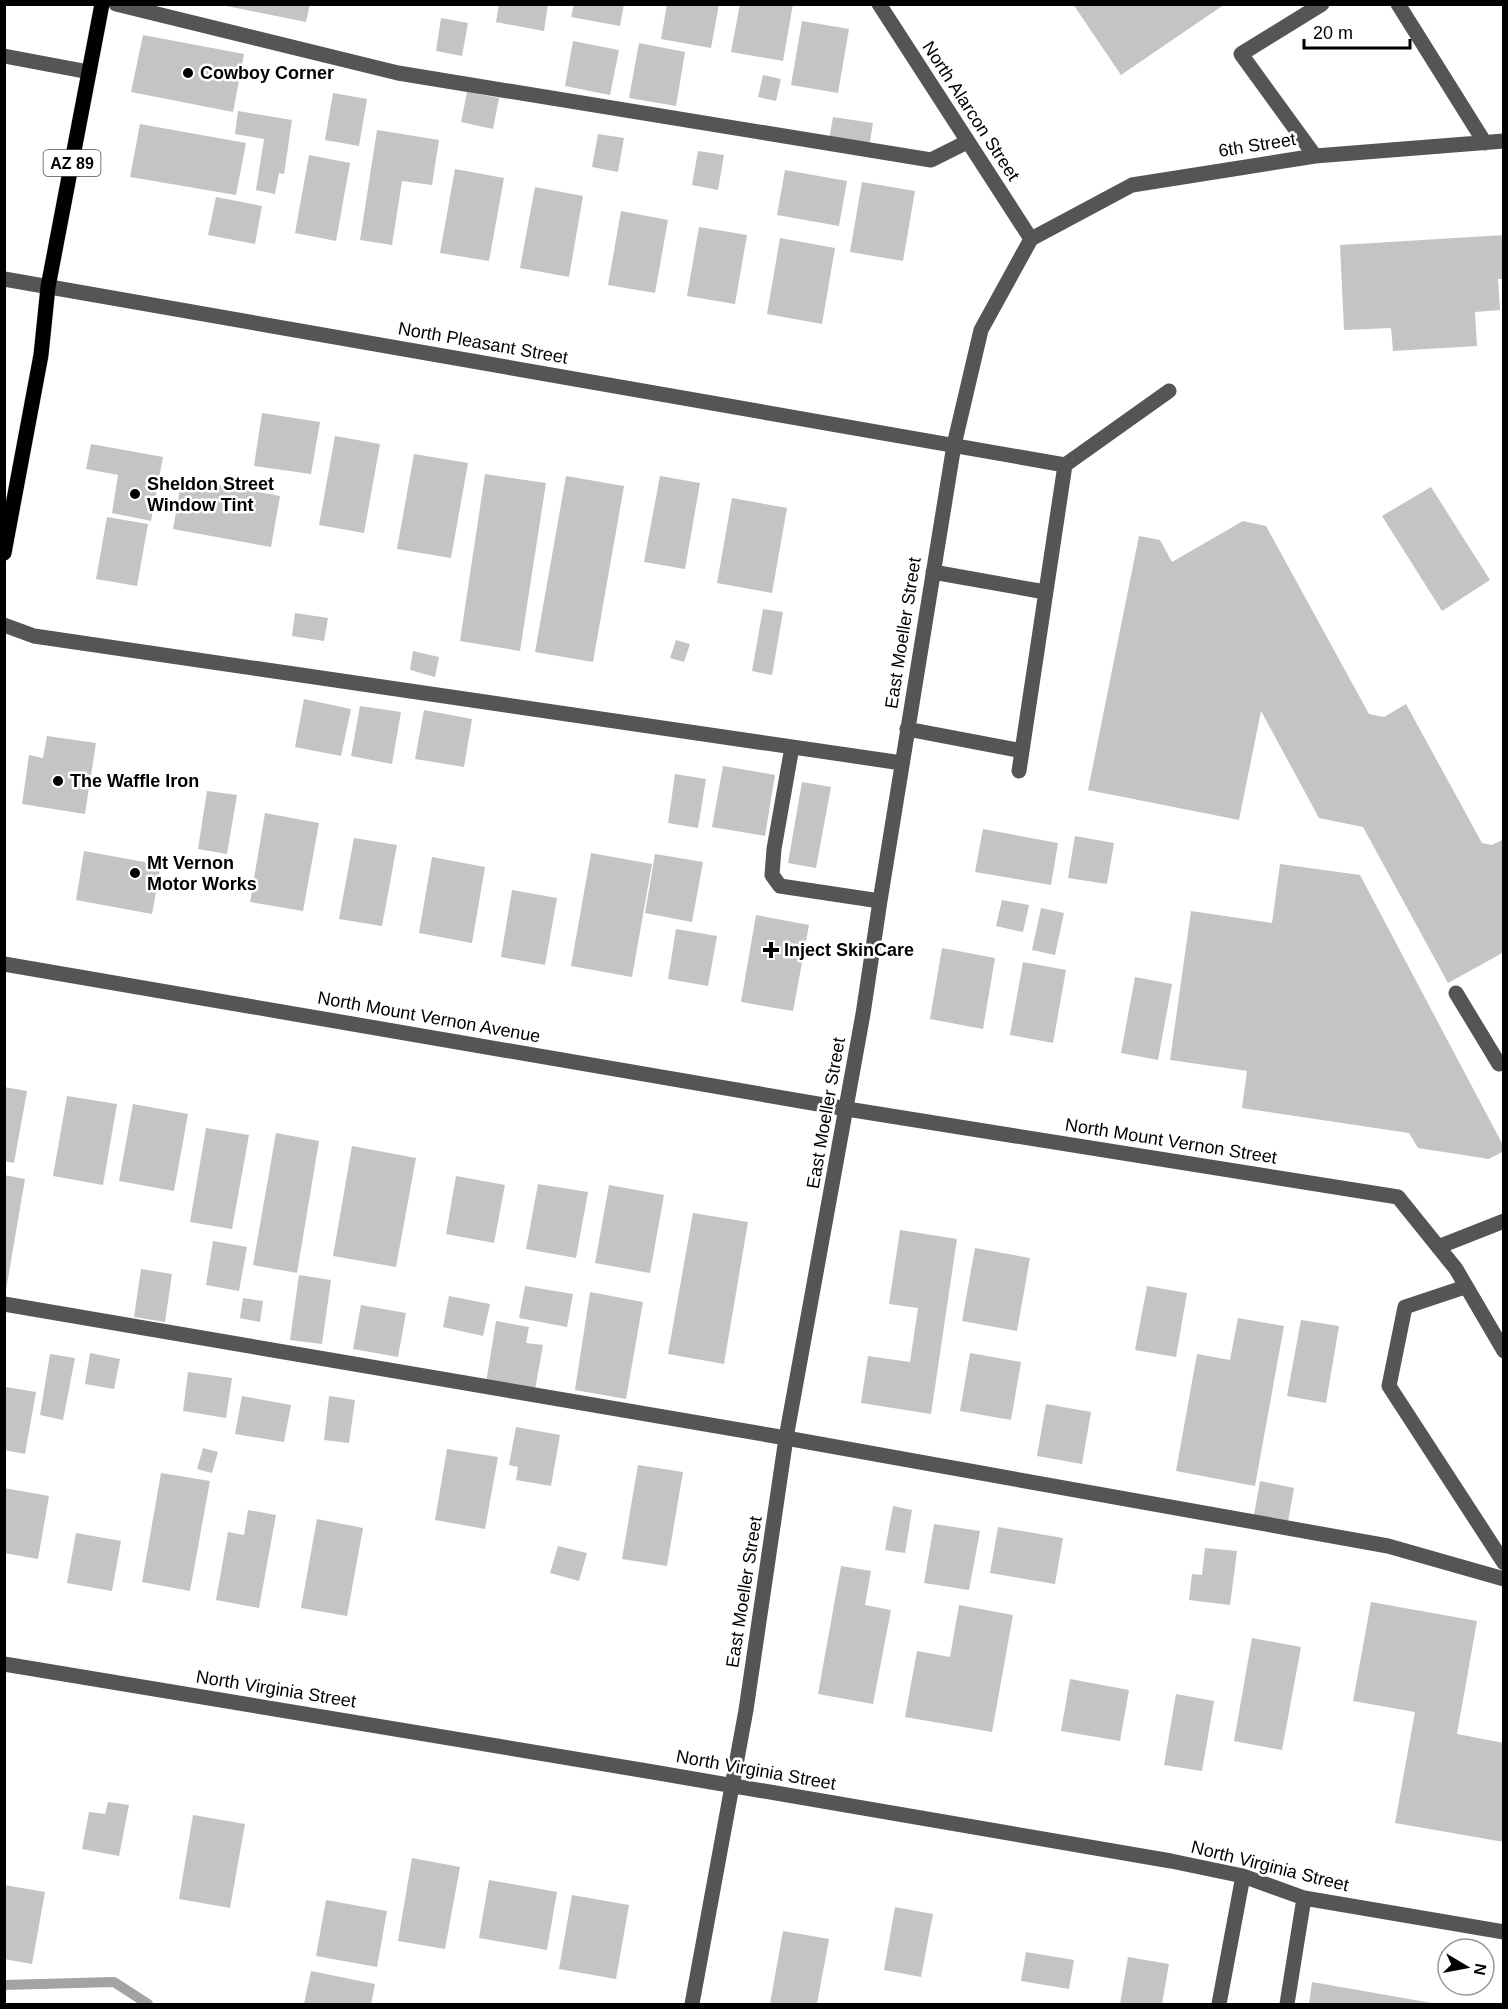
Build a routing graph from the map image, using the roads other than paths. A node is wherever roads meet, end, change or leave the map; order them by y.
1 (102, 4) edge
2 (116, 4) edge
3 (879, 4) edge
4 (1322, 4) edge
5 (1398, 4) edge
6 (4, 56) edge
7 (89, 72) junction
8 (1503, 141) edge
9 (967, 142) junction
10 (1485, 143) junction
11 (1315, 156) junction
12 (1031, 239) junction
13 (4, 279) edge
14 (48, 287) junction
15 (1169, 391) dead end
16 (954, 445) junction
17 (1065, 465) junction
18 (4, 553) edge
19 (933, 572) junction
20 (1046, 592) junction
21 (4, 625) edge
22 (907, 729) junction
23 (792, 747) junction
24 (1022, 751) junction
25 (902, 763) junction
26 (1019, 771) dead end
27 (880, 901) junction
28 (4, 964) edge
29 (1456, 993) dead end
30 (1502, 1065) edge
31 (847, 1108) junction
32 (1503, 1221) edge
33 (1438, 1247) junction
34 (1465, 1287) junction
35 (4, 1304) edge
36 (1503, 1351) edge
37 (786, 1438) junction
38 (1503, 1563) edge
39 (1503, 1579) edge
40 (4, 1664) edge
41 (732, 1785) junction
42 (1244, 1876) junction
43 (1304, 1898) junction
44 (1500, 1932) edge
45 (692, 2004) edge
46 (1219, 2004) edge
47 (1287, 2004) edge

1 - 7 main road, AZ 89
2 - 9 street
3 - 9 street, North Alarcon Street
4 - 11 street
5 - 10 street
6 - 7 street
7 - 14 main road, AZ 89
8 - 10 street, 6th Street
9 - 12 street, North Alarcon Street
10 - 11 street, 6th Street
11 - 12 street, 6th Street
12 - 16 street, East Moeller Street
13 - 14 street, North Pleasant Street
14 - 16 street, North Pleasant Street
14 - 18 main road, AZ 89
15 - 17 street
16 - 17 street, North Pleasant Street
16 - 19 street, East Moeller Street
17 - 20 street
19 - 20 street
19 - 22 street, East Moeller Street
20 - 24 street
21 - 23 street
22 - 24 street
22 - 25 street, East Moeller Street
23 - 25 street
23 - 27 street
24 - 26 street
25 - 27 street, East Moeller Street
27 - 31 street, East Moeller Street
28 - 31 street, North Mount Vernon Avenue
29 - 30 street
31 - 33 street, North Mount Vernon Street
31 - 37 street, East Moeller Street
32 - 33 street
33 - 34 street, North Mount Vernon Street
34 - 36 street, North Mount Vernon Street
34 - 38 street
35 - 37 street
37 - 39 street
37 - 41 street, East Moeller Street
40 - 41 street, North Virginia Street
41 - 42 street, North Virginia Street
41 - 45 street, East Moeller Street
42 - 43 street, North Virginia Street
42 - 46 street
43 - 44 street, North Virginia Street
43 - 47 street

